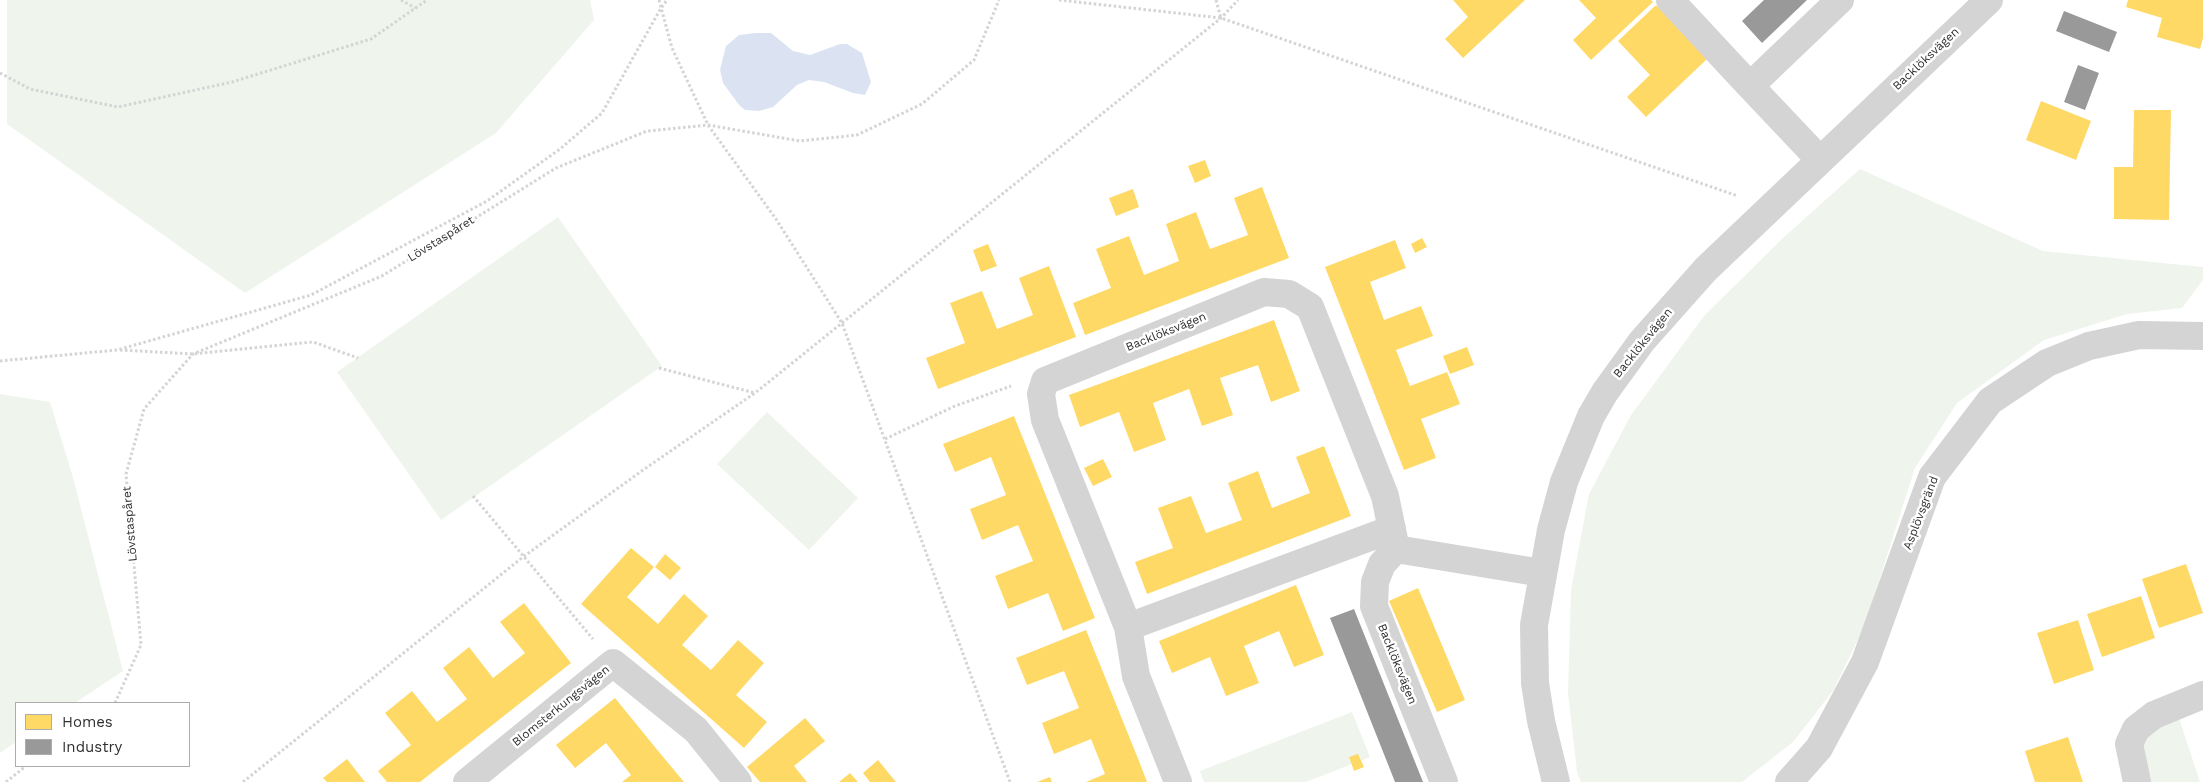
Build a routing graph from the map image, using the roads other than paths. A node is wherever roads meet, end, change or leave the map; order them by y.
1 (1670, 0) edge
2 (1840, 0) edge
3 (1989, 0) edge
4 (1750, 86) junction
5 (1820, 160) junction
6 (2203, 336) edge
7 (1394, 539) junction
8 (1542, 573) junction
9 (1128, 626) junction
10 (2203, 695) edge
11 (467, 782) edge
12 (738, 782) edge
13 (1178, 782) edge
14 (1444, 782) edge
15 (1556, 782) edge
16 (1789, 782) edge
17 (2137, 782) edge

1 - 4 street
2 - 4 street
3 - 5 street, Backlöksvägen
4 - 5 street
5 - 8 street, Backlöksvägen
6 - 16 street, Asplövsgränd
7 - 8 street
7 - 9 street
7 - 9 street, Backlöksvägen
7 - 14 street, Backlöksvägen
8 - 15 street, Backlöksvägen
9 - 13 street
10 - 17 street
11 - 12 street, Blomsterkungsvägen

